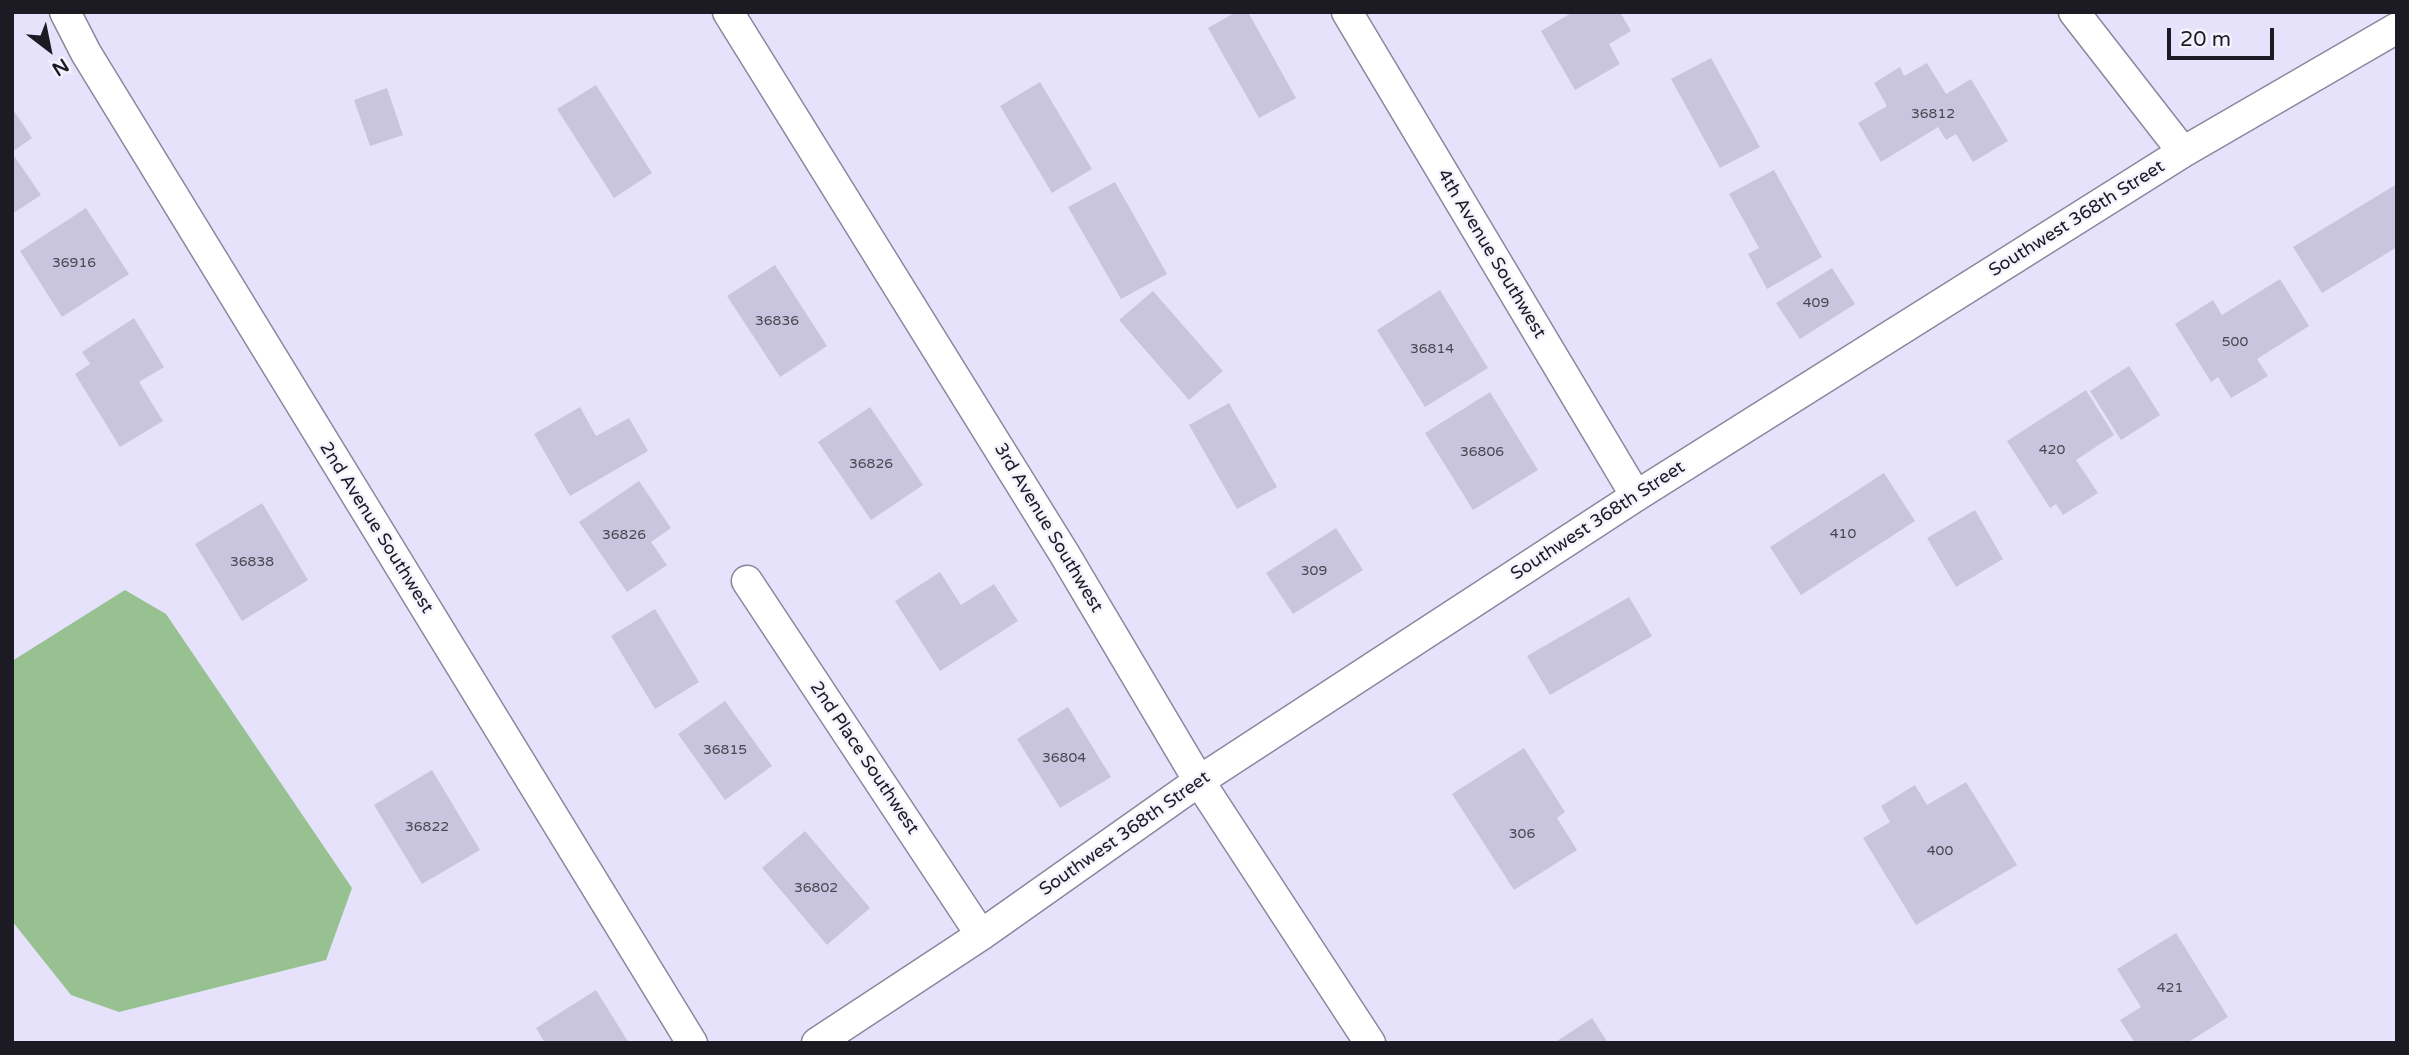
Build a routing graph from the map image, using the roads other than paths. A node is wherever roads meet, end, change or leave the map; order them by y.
1 (65, 12) edge
2 (728, 12) edge
3 (1347, 12) edge
4 (2074, 12) edge
5 (2397, 28) edge
6 (2183, 152) junction
7 (1636, 496) junction
8 (747, 581) dead end
9 (1199, 781) junction
10 (981, 935) junction
11 (691, 1043) edge
12 (817, 1043) edge
13 (1370, 1043) edge

1 - 11 street, 2nd Avenue Southwest
2 - 9 street, 3rd Avenue Southwest
3 - 7 street, 4th Avenue Southwest
4 - 6 street
5 - 6 street, Southwest 368th Street
6 - 7 street, Southwest 368th Street
7 - 9 street, Southwest 368th Street
8 - 10 street, 2nd Place Southwest
9 - 10 street, Southwest 368th Street
9 - 13 street, 3rd Avenue Southwest
10 - 12 street, Southwest 368th Street

